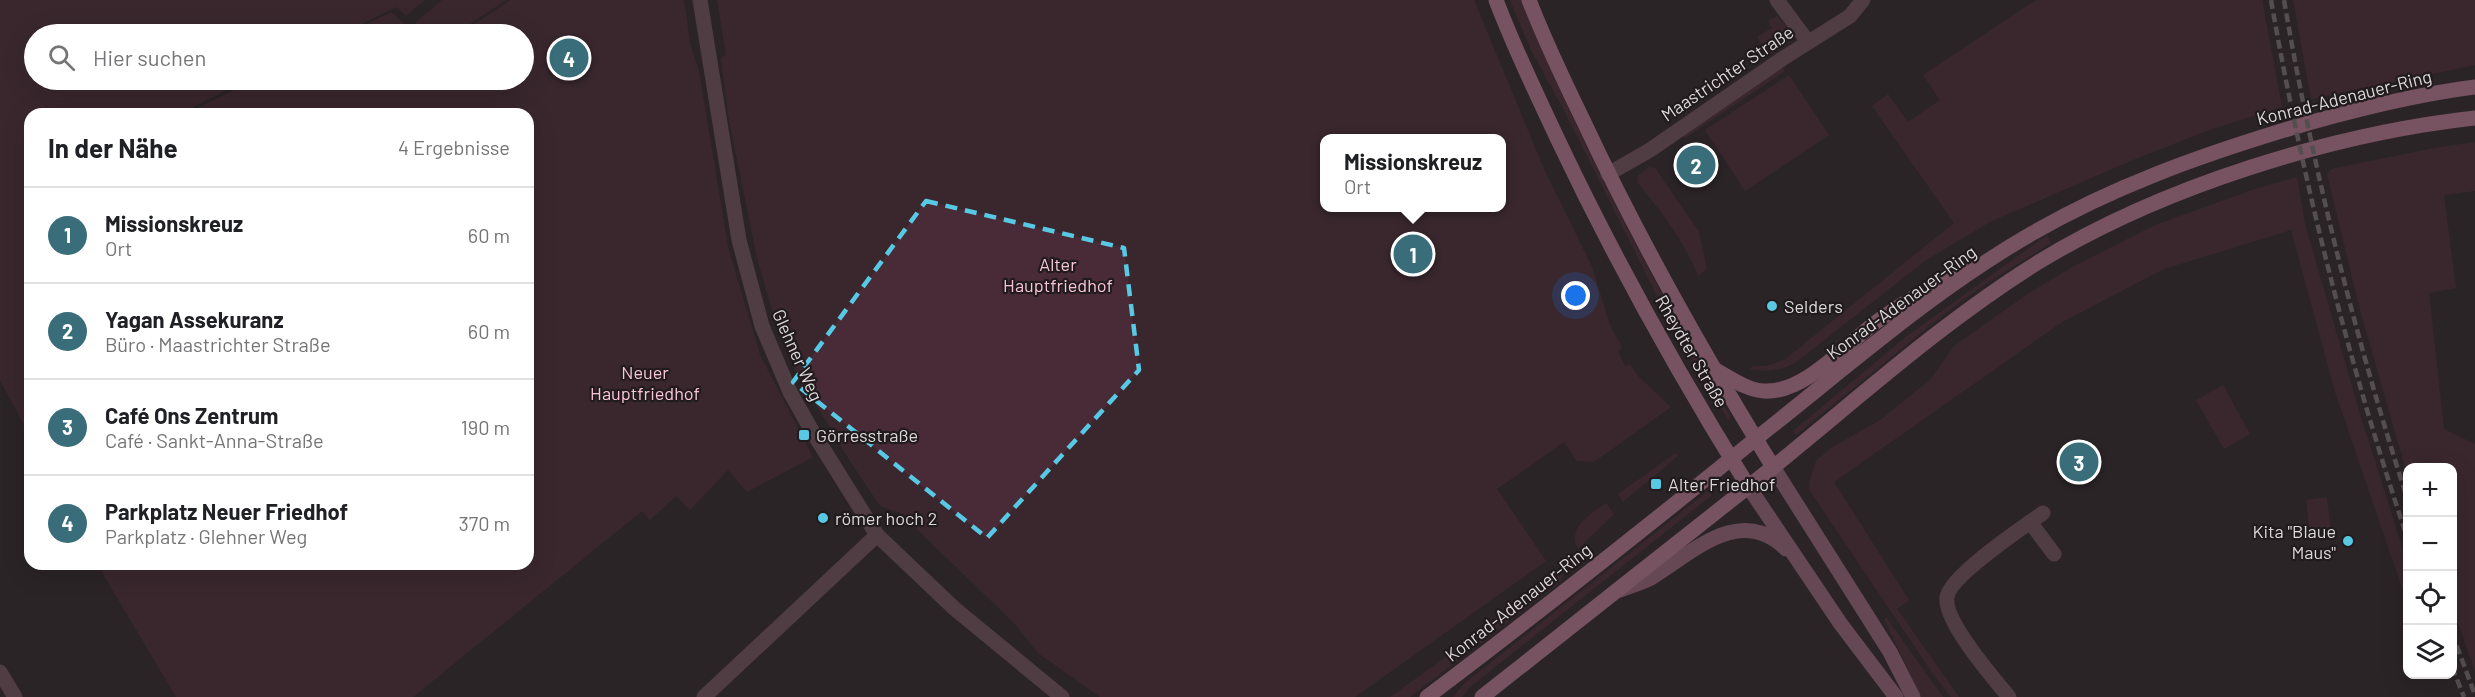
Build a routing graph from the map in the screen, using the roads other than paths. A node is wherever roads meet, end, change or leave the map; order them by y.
1 (700, 0) edge
2 (1496, 0) edge
3 (1529, 0) edge
4 (1777, 0) edge
5 (1863, 0) edge
6 (1808, 42) junction
7 (2475, 87) edge
8 (2475, 118) edge
9 (1608, 174) junction
10 (2011, 246) junction
11 (1713, 368) junction
12 (1756, 440) junction
13 (1731, 459) junction
14 (1773, 467) junction
15 (1748, 486) junction
16 (2043, 513) dead end
17 (2030, 522) junction
18 (877, 535) junction
19 (2054, 554) dead end
20 (1795, 558) junction
21 (1615, 592) junction
22 (0, 672) edge
23 (15, 697) edge
24 (704, 697) edge
25 (1062, 697) edge
26 (1427, 697) edge
27 (1482, 697) edge
28 (1896, 697) edge
29 (1913, 697) edge
30 (2009, 697) edge

1 - 18 street, Glehner Weg
2 - 13 main road, Rheydter Straße
3 - 9 main road, Rheydter Straße
4 - 6 street
5 - 6 street, Maastrichter Straße
6 - 9 street, Maastrichter Straße
7 - 10 main road, Konrad-Adenauer-Ring
8 - 14 main road
9 - 11 main road, Rheydter Straße
10 - 11 main road
10 - 12 main road, Konrad-Adenauer-Ring
11 - 12 main road, Rheydter Straße
12 - 13 main road, Konrad-Adenauer-Ring
12 - 14 main road, Rheydter Straße
13 - 15 main road, Rheydter Straße
13 - 26 main road, Konrad-Adenauer-Ring
14 - 15 main road
14 - 29 main road, Rheydter Straße
15 - 20 main road, Rheydter Straße
15 - 21 main road
16 - 17 street
17 - 19 street
17 - 30 street
18 - 24 street
18 - 25 street, Glehner Weg
20 - 21 main road
20 - 28 main road, Rheydter Straße
21 - 27 main road
22 - 23 street

